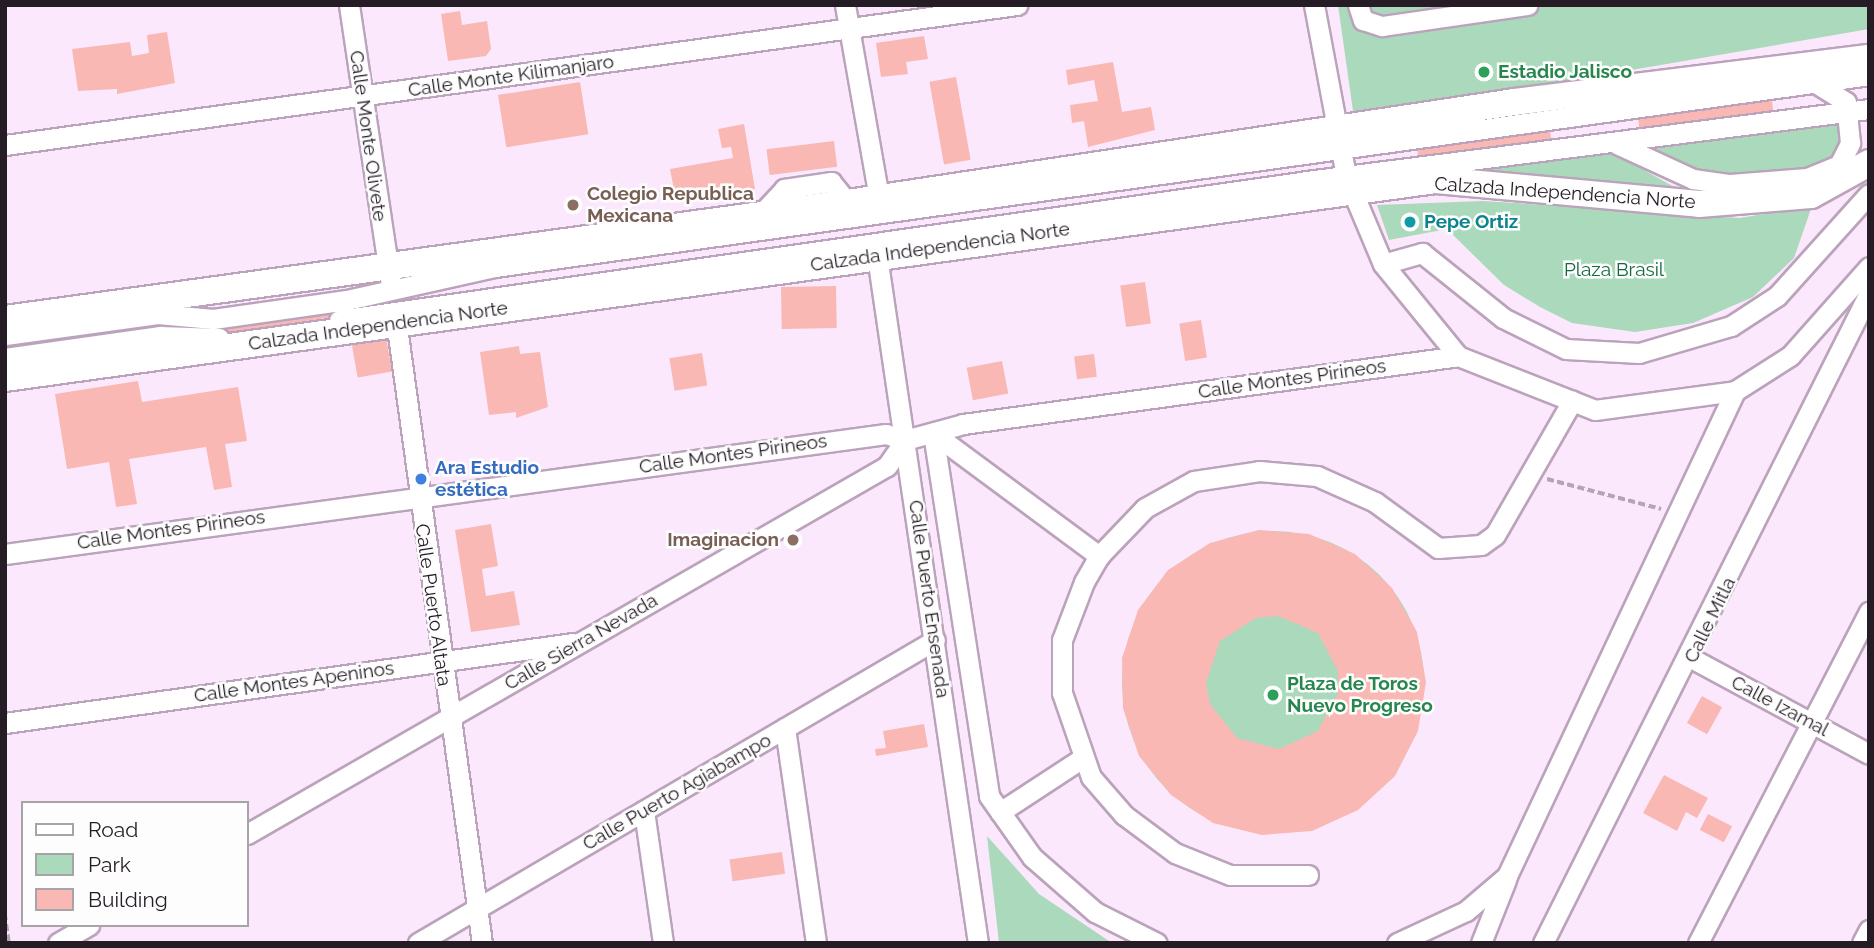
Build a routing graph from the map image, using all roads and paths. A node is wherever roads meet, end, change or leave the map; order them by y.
1 (349, 5) edge
2 (845, 5) edge
3 (1017, 5) edge
4 (1314, 5) edge
5 (1359, 5) edge
6 (1527, 5) edge
7 (849, 29) junction
8 (1869, 58) edge
9 (1869, 75) edge
10 (1815, 83) junction
11 (362, 96) junction
12 (1869, 109) edge
13 (1849, 113) junction
14 (1336, 139) junction
15 (1616, 143) junction
16 (5, 145) edge
17 (1869, 163) edge
18 (1350, 184) junction
19 (1869, 194) edge
20 (879, 198) junction
21 (877, 256) junction
22 (1383, 264) junction
23 (1869, 267) edge
24 (1869, 293) edge
25 (393, 297) junction
26 (5, 318) edge
27 (5, 335) edge
28 (1458, 356) junction
29 (5, 358) edge
30 (5, 378) edge
31 (1735, 391) junction
32 (1572, 401) junction
33 (933, 433) junction
34 (905, 440) junction
35 (1531, 474) junction
36 (418, 496) junction
37 (1680, 514) junction
38 (5, 554) edge
39 (1099, 556) junction
40 (1869, 611) edge
41 (935, 640) junction
42 (582, 642) junction
43 (1691, 658) junction
44 (441, 662) junction
45 (450, 718) junction
46 (5, 723) edge
47 (1811, 723) junction
48 (785, 728) junction
49 (1869, 754) edge
50 (1081, 759) junction
51 (645, 811) junction
52 (1000, 812) junction
53 (248, 833) edge
54 (1308, 875) dead end
55 (1507, 876) junction
56 (477, 909) junction
57 (5, 914) edge
58 (86, 927) edge
59 (1869, 930) edge
60 (9, 943) edge
61 (58, 943) edge
62 (418, 943) edge
63 (482, 943) edge
64 (663, 943) edge
65 (816, 943) edge
66 (978, 943) edge
67 (1157, 943) edge
68 (1397, 943) edge
69 (1481, 943) edge
70 (1543, 943) edge
71 (1698, 943) edge
72 (1862, 943) edge

1 - 11 street, Calle Monte Olivete
2 - 7 street
3 - 7 street, Calle Monte Kilimanjaro
4 - 14 street
5 - 6 street
7 - 11 street, Calle Monte Kilimanjaro
7 - 20 street
8 - 14 main road, Calzada Independencia Norte
9 - 10 street
10 - 13 street
10 - 14 street
11 - 16 street, Calle Monte Kilimanjaro
11 - 25 street, Calle Monte Olivete
12 - 13 street
13 - 15 street
13 - 15 street
14 - 18 street
14 - 20 main road, Calzada Independencia Norte
14 - 25 street
15 - 18 street
17 - 18 main road, Calzada Independencia Norte
18 - 21 main road, Calzada Independencia Norte
18 - 22 street
18 - 25 street
19 - 22 street
20 - 25 main road, Calzada Independencia Norte
21 - 25 main road, Calzada Independencia Norte
21 - 34 street, Calle Puerto Ensenada
22 - 28 street
23 - 31 street
24 - 43 street, Calle Mitla
25 - 26 main road, Calzada Independencia Norte
25 - 27 street
25 - 29 street
25 - 30 main road, Calzada Independencia Norte
25 - 36 street, Calle Puerto Altata
28 - 32 street
28 - 33 street, Calle Montes Pirineos
31 - 32 street
31 - 37 street
32 - 35 street
33 - 34 street, Calle Montes Pirineos
33 - 39 street
33 - 52 street
34 - 36 street, Calle Montes Pirineos
34 - 41 street, Calle Puerto Ensenada
34 - 42 street, Calle Sierra Nevada
35 - 37 path
35 - 39 street
36 - 38 street, Calle Montes Pirineos
36 - 44 street, Calle Puerto Altata
37 - 55 street
39 - 50 street
40 - 47 street
41 - 48 street, Calle Puerto Agiabampo
41 - 66 street, Calle Puerto Ensenada
42 - 44 street, Calle Montes Apeninos
42 - 45 street, Calle Sierra Nevada
43 - 47 street, Calle Izamal
43 - 70 street, Calle Mitla
44 - 45 street, Calle Puerto Altata
44 - 46 street, Calle Montes Apeninos
45 - 53 street, Calle Sierra Nevada
45 - 56 street, Calle Puerto Altata
47 - 49 street, Calle Izamal
47 - 71 street
48 - 51 street, Calle Puerto Agiabampo
48 - 65 street
50 - 52 street
50 - 54 street
51 - 56 street, Calle Puerto Agiabampo
51 - 64 street
52 - 67 street
55 - 68 street
55 - 69 street
56 - 62 street, Calle Puerto Agiabampo
56 - 63 street, Calle Puerto Altata
57 - 60 path
58 - 61 street
59 - 72 street

